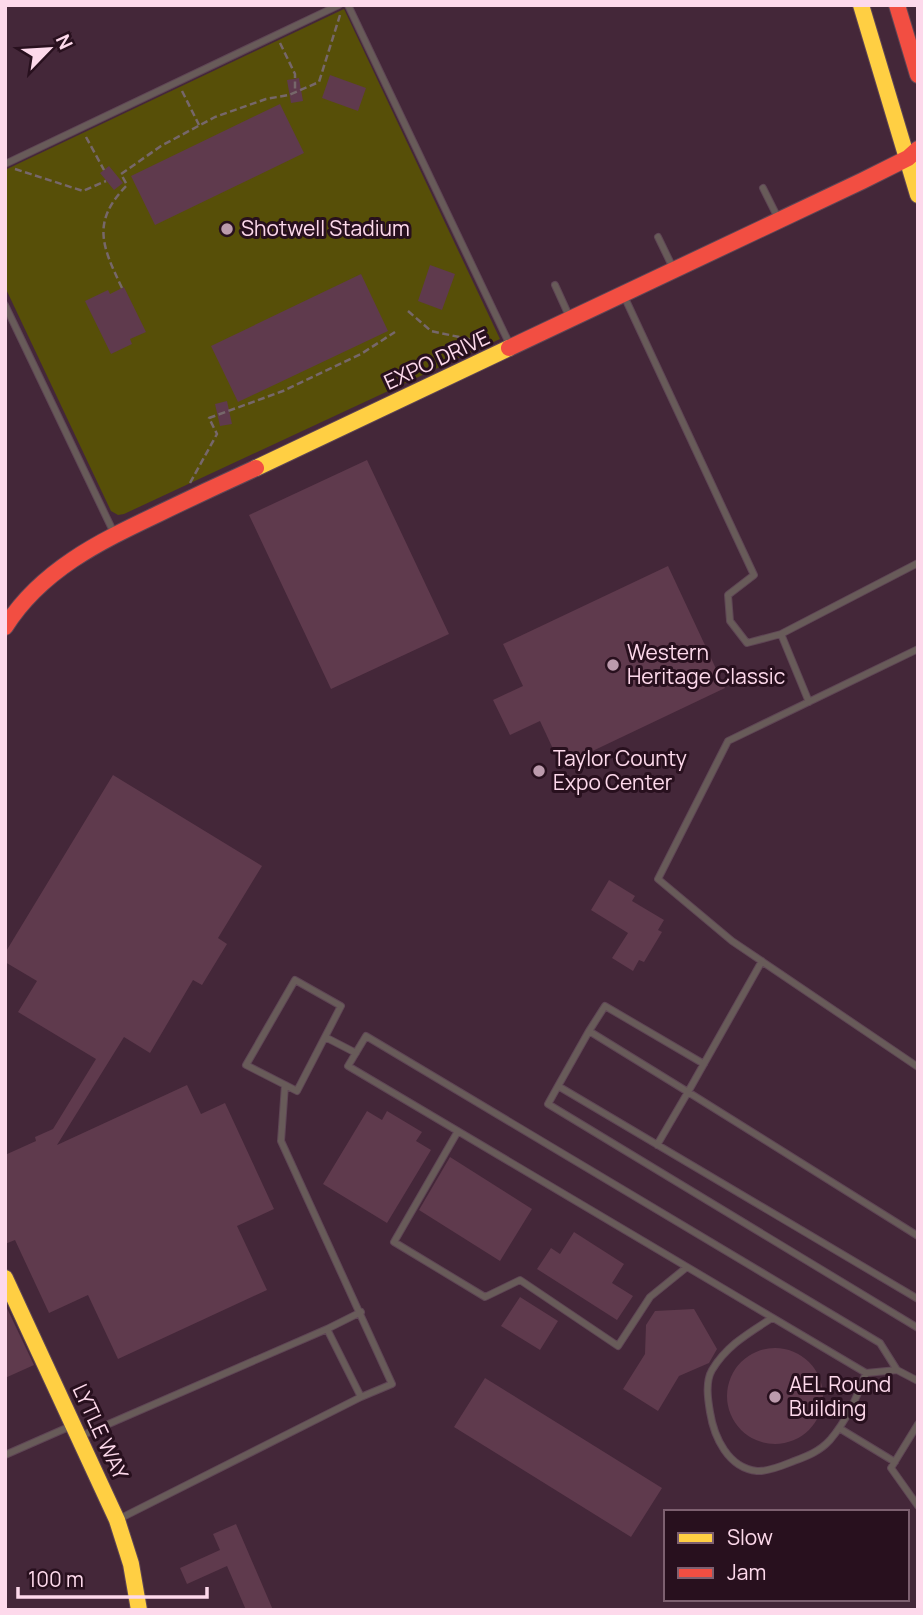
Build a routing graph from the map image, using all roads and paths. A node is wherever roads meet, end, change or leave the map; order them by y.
1 (344, 5) edge
2 (861, 5) edge
3 (897, 5) edge
4 (277, 35) junction
5 (918, 75) edge
6 (178, 82) junction
7 (295, 92) junction
8 (199, 125) junction
9 (81, 128) junction
10 (913, 154) edge
11 (5, 165) edge
12 (104, 170) dead end
13 (106, 181) dead end
14 (119, 186) dead end
15 (763, 188) dead end
16 (122, 190) junction
17 (918, 195) edge
18 (779, 221) junction
19 (658, 237) dead end
20 (675, 270) junction
21 (555, 285) dead end
22 (122, 288) dead end
23 (623, 295) junction
24 (5, 304) edge
25 (408, 311) dead end
26 (571, 320) junction
27 (395, 332) dead end
28 (511, 348) junction
29 (179, 504) junction
30 (115, 534) junction
31 (918, 563) edge
32 (5, 627) edge
33 (781, 634) junction
34 (918, 649) edge
35 (809, 702) junction
36 (762, 961) junction
37 (589, 1031) junction
38 (325, 1037) junction
39 (356, 1053) junction
40 (704, 1064) junction
41 (918, 1067) edge
42 (285, 1085) junction
43 (558, 1086) junction
44 (688, 1092) junction
45 (458, 1131) junction
46 (657, 1145) junction
47 (918, 1236) edge
48 (687, 1267) junction
49 (5, 1278) edge
50 (918, 1299) edge
51 (361, 1312) junction
52 (772, 1318) junction
53 (918, 1328) edge
54 (327, 1329) junction
55 (897, 1370) junction
56 (866, 1373) junction
57 (918, 1381) edge
58 (361, 1397) junction
59 (918, 1424) edge
60 (839, 1428) junction
61 (76, 1431) junction
62 (5, 1455) edge
63 (895, 1462) junction
64 (918, 1506) edge
65 (117, 1520) junction
66 (139, 1610) edge

1 - 4 lane
1 - 7 path
1 - 28 lane
2 - 10 street
3 - 5 street
4 - 6 lane
4 - 7 path
6 - 8 path
6 - 9 lane
7 - 8 path
8 - 16 path
9 - 11 lane
9 - 12 path
10 - 17 street
10 - 18 street, EXPO DRIVE
11 - 13 path
14 - 16 path
15 - 18 lane
16 - 22 path
18 - 20 street, EXPO DRIVE
19 - 20 lane
20 - 23 street, EXPO DRIVE
21 - 26 lane
23 - 26 street, EXPO DRIVE
23 - 33 lane
24 - 30 lane
25 - 28 path
26 - 28 street, EXPO DRIVE
27 - 29 path
28 - 29 street, EXPO DRIVE
29 - 30 street, EXPO DRIVE
30 - 32 street, EXPO DRIVE
31 - 33 lane
33 - 35 lane
34 - 35 lane
35 - 36 lane
36 - 40 lane
36 - 41 lane
37 - 40 lane
37 - 43 lane
37 - 44 lane
38 - 39 lane
38 - 42 lane
38 - 42 lane
39 - 45 lane
39 - 55 lane
40 - 44 lane
42 - 51 lane
43 - 46 lane
43 - 53 lane
44 - 46 lane
44 - 47 lane
45 - 48 lane
45 - 48 lane
46 - 50 lane
48 - 52 lane
49 - 61 street, LYTLE WAY
51 - 54 lane
51 - 58 lane
52 - 56 lane
52 - 60 lane
54 - 58 lane
54 - 61 lane
55 - 56 lane
55 - 57 lane
56 - 60 lane
58 - 65 lane
59 - 63 lane
60 - 63 lane
61 - 62 lane
61 - 65 street, LYTLE WAY
63 - 64 lane
65 - 66 street, LYTLE WAY

